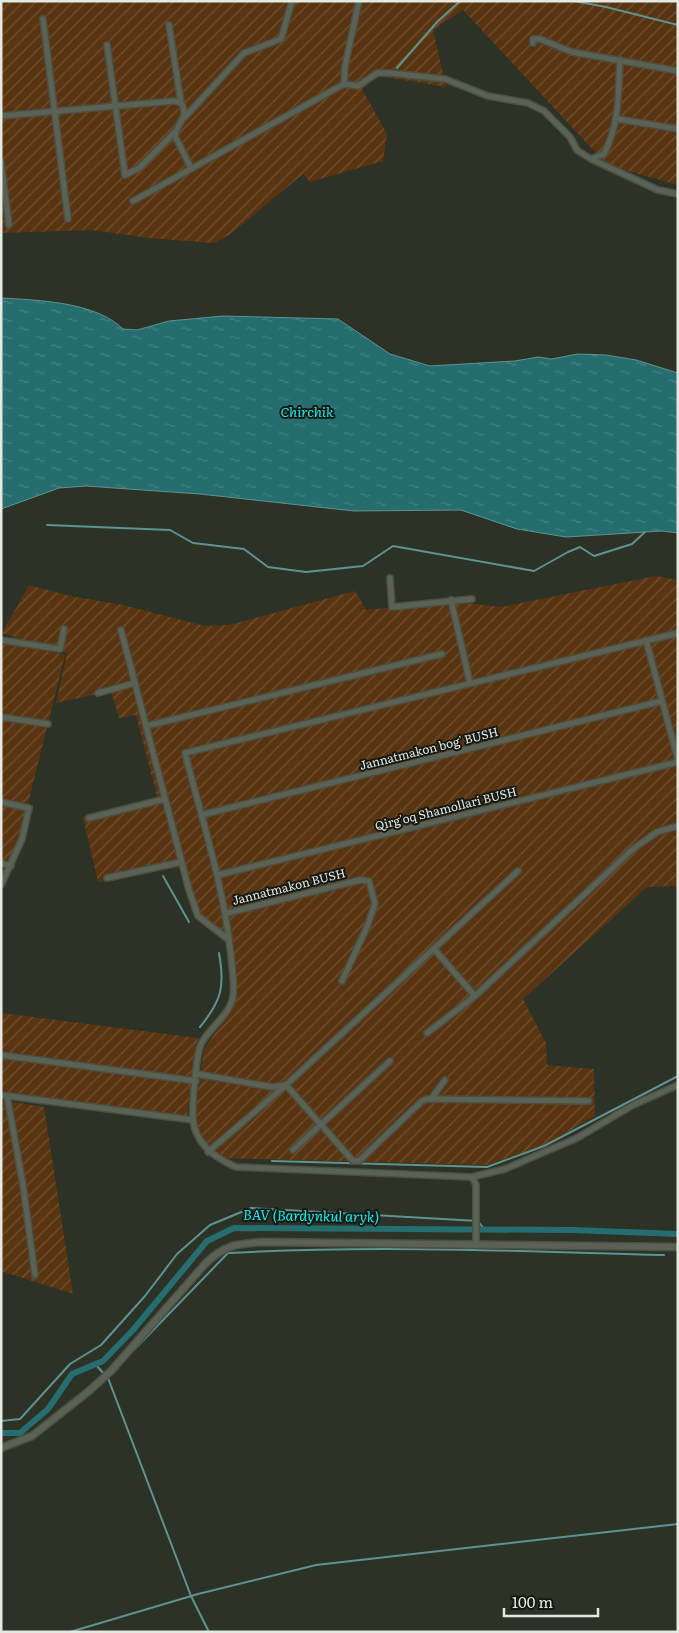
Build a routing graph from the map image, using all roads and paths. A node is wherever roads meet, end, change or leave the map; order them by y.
1 (292, 1) edge
2 (359, 1) edge
3 (43, 19) dead end
4 (169, 25) dead end
5 (533, 44) dead end
6 (107, 45) dead end
7 (620, 60) junction
8 (678, 71) edge
9 (344, 84) junction
10 (180, 103) junction
11 (116, 105) junction
12 (55, 110) junction
13 (1, 116) edge
14 (185, 118) junction
15 (618, 119) junction
16 (678, 129) edge
17 (176, 131) junction
18 (591, 158) junction
19 (1, 162) edge
20 (191, 168) junction
21 (678, 194) edge
22 (133, 201) dead end
23 (68, 220) dead end
24 (9, 226) dead end
25 (390, 578) dead end
26 (472, 599) dead end
27 (451, 600) junction
28 (64, 629) dead end
29 (121, 630) dead end
30 (678, 633) edge
31 (1, 640) edge
32 (646, 640) junction
33 (442, 654) dead end
34 (470, 682) junction
35 (135, 683) junction
36 (98, 693) dead end
37 (662, 701) junction
38 (1, 717) edge
39 (48, 724) dead end
40 (146, 726) junction
41 (678, 761) edge
42 (165, 799) junction
43 (1, 802) edge
44 (201, 815) junction
45 (89, 818) dead end
46 (678, 826) edge
47 (181, 862) junction
48 (1, 863) edge
49 (11, 866) junction
50 (518, 871) dead end
51 (218, 876) junction
52 (107, 878) dead end
53 (1, 885) edge
54 (227, 913) junction
55 (229, 940) junction
56 (434, 949) junction
57 (342, 981) dead end
58 (475, 996) junction
59 (427, 1033) dead end
60 (1, 1055) edge
61 (390, 1061) dead end
62 (197, 1074) junction
63 (445, 1080) dead end
64 (196, 1081) junction
65 (678, 1084) edge
66 (286, 1085) junction
67 (1, 1095) edge
68 (8, 1096) junction
69 (431, 1098) junction
70 (589, 1101) dead end
71 (193, 1120) junction
72 (321, 1126) junction
73 (293, 1150) dead end
74 (208, 1152) junction
75 (359, 1161) junction
76 (358, 1172) junction
77 (472, 1177) junction
78 (476, 1244) junction
79 (678, 1247) edge
80 (34, 1275) dead end
81 (1, 1448) edge

1 - 14 street
2 - 9 street
3 - 12 street
4 - 10 street
5 - 7 street
6 - 11 street
7 - 8 street
7 - 15 street
9 - 18 street
9 - 20 street
10 - 11 street
10 - 14 street
11 - 12 street
11 - 17 street
12 - 13 street
12 - 23 street
14 - 17 street
15 - 16 street
15 - 18 street
17 - 20 street
18 - 21 street
19 - 24 street
20 - 22 street
25 - 27 street
26 - 27 street
27 - 34 street
28 - 31 street
29 - 35 street
30 - 32 street
32 - 34 street
32 - 37 street
33 - 40 street
34 - 44 street
35 - 36 street
35 - 40 street
37 - 41 street
37 - 44 street, Jannatmakon bog' BUSH
38 - 39 street
40 - 42 street
41 - 51 street, Qirg'oq Shamollari BUSH
42 - 45 street
42 - 47 street
43 - 49 street
44 - 51 street
46 - 58 street
47 - 52 street
47 - 55 street
48 - 49 street
49 - 53 street
50 - 56 street
51 - 54 street
54 - 55 street
54 - 57 street, Jannatmakon BUSH
55 - 62 street
56 - 58 street
56 - 66 street
58 - 59 street
60 - 64 street
61 - 72 street
62 - 64 street
62 - 66 street
63 - 69 street
64 - 71 street
65 - 77 street
66 - 72 street
66 - 74 street
67 - 68 street
68 - 71 street
68 - 80 street
69 - 70 street
69 - 75 street
71 - 74 street
72 - 73 street
72 - 75 street
74 - 76 street
75 - 76 street
76 - 77 street
77 - 78 street
78 - 79 street
78 - 81 street

